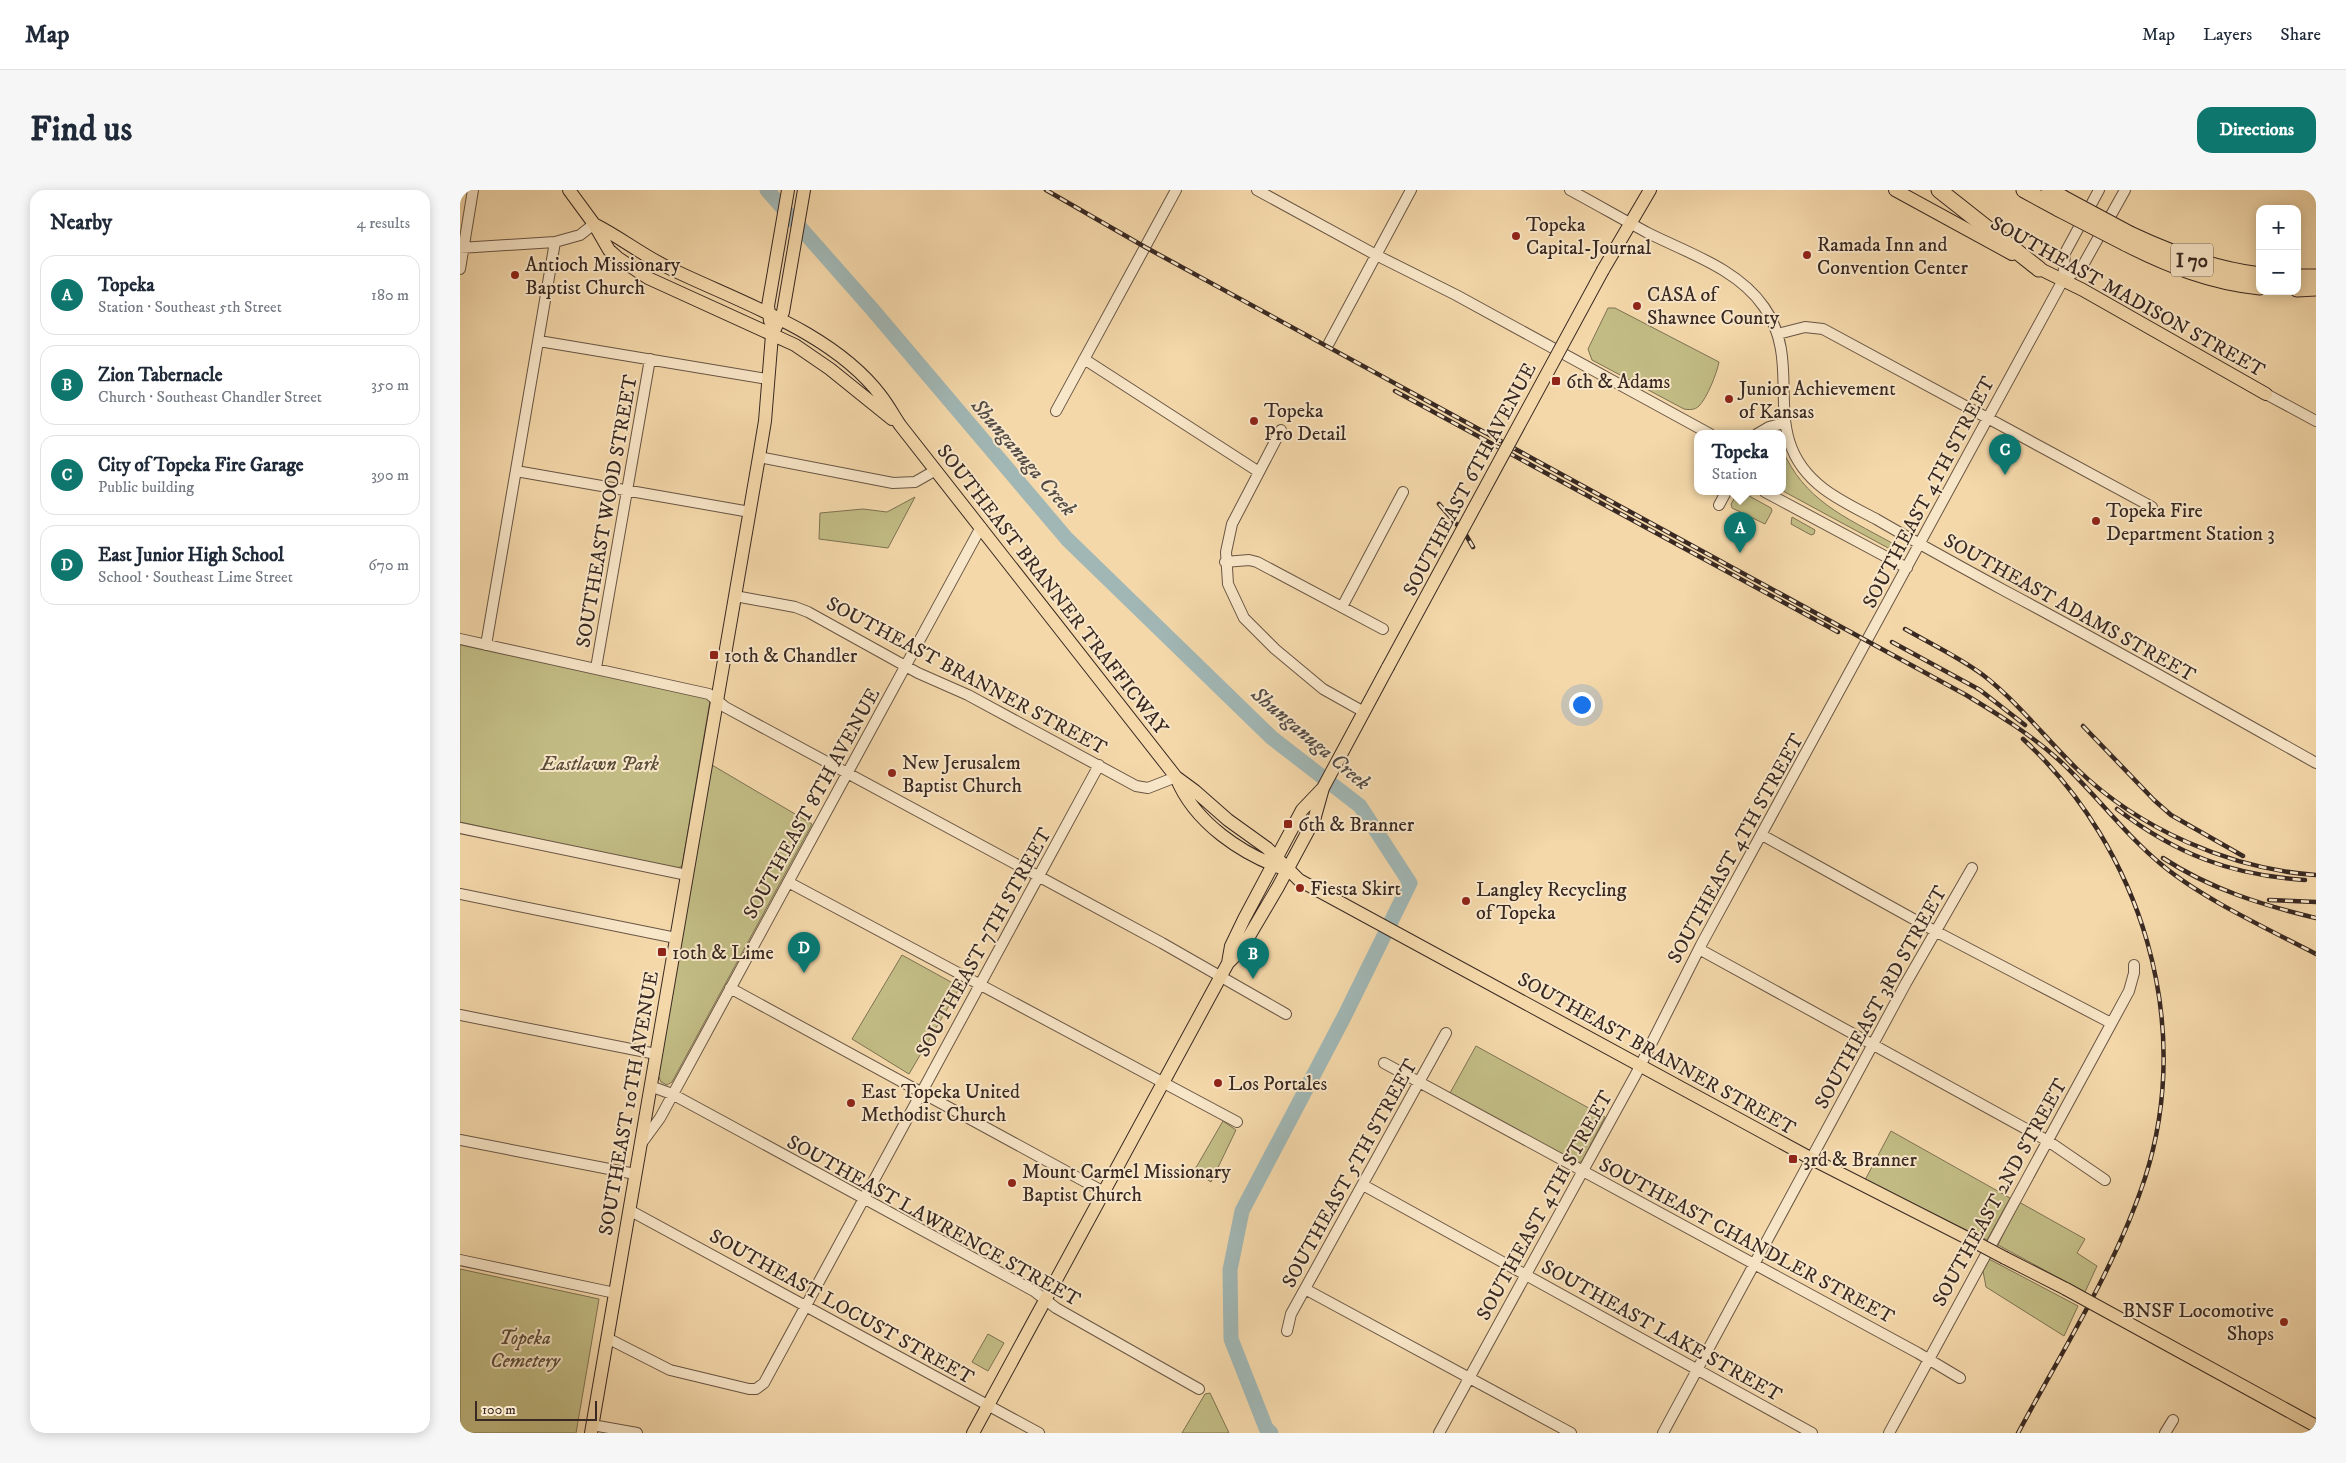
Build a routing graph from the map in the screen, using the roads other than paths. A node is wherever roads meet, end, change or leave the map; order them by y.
1 (473, 190) edge
2 (569, 190) edge
3 (788, 190) edge
4 (804, 190) edge
5 (1176, 190) edge
6 (1257, 190) edge
7 (1411, 190) edge
8 (1570, 190) edge
9 (1650, 190) edge
10 (1895, 190) edge
11 (1939, 190) edge
12 (2024, 190) edge
13 (2049, 190) edge
14 (2099, 190) edge
15 (2125, 190) edge
16 (2061, 203) junction
17 (1630, 223) junction
18 (594, 224) junction
19 (555, 242) junction
20 (462, 248) edge
21 (1376, 255) junction
22 (460, 269) edge
23 (2039, 269) junction
24 (2301, 279) edge
25 (2063, 280) junction
26 (2256, 281) edge
27 (2316, 285) edge
28 (2301, 288) edge
29 (774, 318) junction
30 (1778, 334) junction
31 (772, 335) junction
32 (539, 341) junction
33 (1329, 343) dead end
34 (650, 359) junction
35 (1084, 359) junction
36 (767, 379) junction
37 (2266, 394) joint
38 (1056, 411) dead end
39 (1988, 417) junction
40 (2316, 421) edge
41 (1784, 423) junction
42 (900, 425) junction
43 (1282, 430) dead end
44 (1703, 430) edge
45 (1764, 430) edge
46 (1786, 430) edge
47 (1786, 431) edge
48 (759, 457) junction
49 (936, 470) junction
50 (516, 471) junction
51 (1259, 472) junction
52 (627, 490) junction
53 (1403, 492) dead end
54 (1724, 495) edge
55 (1771, 495) edge
56 (1719, 505) dead end
57 (2152, 507) dead end
58 (750, 512) junction
59 (981, 527) junction
60 (1919, 545) junction
61 (1225, 562) junction
62 (1907, 568) junction
63 (735, 596) junction
64 (1342, 607) junction
65 (1383, 629) dead end
66 (460, 639) edge
67 (486, 644) junction
68 (906, 666) junction
69 (596, 668) junction
70 (717, 700) junction
71 (1364, 712) junction
72 (2316, 763) edge
73 (1099, 765) junction
74 (847, 774) junction
75 (1176, 777) junction
76 (1323, 788) junction
77 (460, 828) edge
78 (1762, 835) junction
79 (1274, 862) junction
80 (1972, 868) dead end
81 (1287, 870) junction
82 (687, 875) junction
83 (1038, 877) junction
84 (788, 882) junction
85 (460, 894) edge
86 (1935, 931) junction
87 (676, 938) junction
88 (1699, 949) junction
89 (1228, 963) junction
90 (2134, 966) dead end
91 (1220, 976) junction
92 (980, 985) junction
93 (730, 988) junction
94 (1286, 1014) dead end
95 (460, 1015) edge
96 (2112, 1023) junction
97 (1446, 1033) dead end
98 (1874, 1045) junction
99 (656, 1054) junction
100 (1384, 1063) dead end
101 (1640, 1064) junction
102 (1163, 1082) junction
103 (1419, 1082) junction
104 (650, 1086) junction
105 (922, 1092) junction
106 (672, 1094) junction
107 (1237, 1122) dead end
108 (460, 1140) edge
109 (2048, 1141) junction
110 (640, 1145) junction
111 (1812, 1159) junction
112 (1583, 1171) junction
113 (635, 1174) junction
114 (2105, 1180) dead end
115 (1362, 1185) junction
116 (1104, 1192) junction
117 (863, 1200) junction
118 (629, 1210) junction
119 (460, 1260) edge
120 (1754, 1264) junction
121 (1527, 1274) junction
122 (1305, 1288) junction
123 (615, 1293) junction
124 (1046, 1300) junction
125 (805, 1307) junction
126 (1288, 1330) dead end
127 (607, 1338) junction
128 (1928, 1358) junction
129 (1698, 1370) junction
130 (1470, 1378) junction
131 (1960, 1378) dead end
132 (1199, 1389) dead end
133 (988, 1405) junction
134 (2173, 1420) dead end
135 (2316, 1426) edge
136 (591, 1429) edge
137 (637, 1433) edge
138 (973, 1433) edge
139 (1039, 1433) edge
140 (1439, 1433) edge
141 (1571, 1433) edge
142 (1663, 1433) edge
143 (1812, 1433) edge
144 (1889, 1433) edge
145 (2165, 1433) edge

1 - 20 street
2 - 18 main road, SOUTHEAST BRANNER TRAFFICWAY
3 - 29 main road, SOUTHEAST 10TH AVENUE
4 - 29 main road, SOUTHEAST 10TH AVENUE
5 - 35 street
6 - 21 street
7 - 21 street
8 - 17 street
9 - 17 main road, SOUTHEAST 6TH AVENUE
10 - 23 main road, SOUTHEAST MADISON STREET
11 - 23 highway
12 - 16 highway, I 70
13 - 16 highway, I 70
14 - 25 street, SOUTHEAST 4TH STREET
15 - 25 street, SOUTHEAST 4TH STREET
16 - 26 highway, I 70, bridge
17 - 30 street
17 - 71 main road, SOUTHEAST 6TH AVENUE, bridge
18 - 19 street
18 - 29 main road, SOUTHEAST BRANNER TRAFFICWAY
18 - 31 main road, SOUTHEAST BRANNER TRAFFICWAY
19 - 20 street
19 - 32 street
20 - 22 street
21 - 33 street
21 - 44 street
23 - 25 main road, SOUTHEAST MADISON STREET
24 - 27 highway
25 - 37 main road, SOUTHEAST MADISON STREET
25 - 39 street, SOUTHEAST 4TH STREET
27 - 28 highway
29 - 31 main road, SOUTHEAST 10TH AVENUE
29 - 42 main road, SOUTHEAST BRANNER TRAFFICWAY
30 - 39 street
30 - 41 street
31 - 36 main road, SOUTHEAST 10TH AVENUE
31 - 42 main road, SOUTHEAST BRANNER TRAFFICWAY
32 - 34 street
32 - 50 street
34 - 36 street
34 - 52 street, SOUTHEAST WOOD STREET
35 - 38 street
35 - 51 street
36 - 48 main road, SOUTHEAST 10TH AVENUE
37 - 40 street, SOUTHEAST MADISON STREET
39 - 57 street
39 - 60 street, SOUTHEAST 4TH STREET
41 - 45 street
41 - 46 street, SOUTHEAST ADAMS STREET
42 - 49 main road, SOUTHEAST BRANNER TRAFFICWAY
43 - 51 street
47 - 60 street, SOUTHEAST ADAMS STREET
48 - 49 street
48 - 58 main road, SOUTHEAST 10TH AVENUE
49 - 59 main road, SOUTHEAST BRANNER TRAFFICWAY
50 - 52 street
50 - 67 street
51 - 61 street
52 - 58 street
52 - 69 street, SOUTHEAST WOOD STREET
53 - 64 street
54 - 56 street
55 - 62 street
58 - 63 main road, SOUTHEAST 10TH AVENUE
59 - 68 street, SOUTHEAST 8TH AVENUE
59 - 75 main road, SOUTHEAST BRANNER TRAFFICWAY
60 - 62 street, SOUTHEAST 4TH STREET
60 - 72 street, SOUTHEAST ADAMS STREET
61 - 64 street
61 - 71 street
62 - 78 street, SOUTHEAST 4TH STREET
63 - 68 street, SOUTHEAST BRANNER STREET
63 - 70 main road, SOUTHEAST 10TH AVENUE
64 - 65 street
66 - 67 street
67 - 69 street
68 - 73 street, SOUTHEAST BRANNER STREET
68 - 74 street, SOUTHEAST 8TH AVENUE
69 - 70 street
70 - 74 street
70 - 82 main road, SOUTHEAST 10TH AVENUE
71 - 76 main road, SOUTHEAST 6TH AVENUE
73 - 75 street, SOUTHEAST BRANNER STREET
73 - 83 street, SOUTHEAST 7TH STREET
74 - 83 street
74 - 84 street, SOUTHEAST 8TH AVENUE
75 - 79 main road, SOUTHEAST BRANNER STREET
76 - 79 main road, SOUTHEAST 6TH AVENUE
76 - 81 main road, SOUTHEAST 6TH AVENUE
77 - 82 street
78 - 86 street
78 - 88 street, SOUTHEAST 4TH STREET
79 - 81 main road, SOUTHEAST BRANNER STREET
79 - 89 main road, SOUTHEAST 6TH AVENUE
80 - 86 street, SOUTHEAST 3RD STREET
81 - 89 main road, SOUTHEAST 6TH AVENUE
81 - 101 main road, SOUTHEAST BRANNER STREET
82 - 87 main road, SOUTHEAST 10TH AVENUE
83 - 91 street
83 - 92 street, SOUTHEAST 7TH STREET
84 - 92 street
84 - 93 street, SOUTHEAST 8TH AVENUE
85 - 87 street
86 - 96 street
86 - 98 street, SOUTHEAST 3RD STREET
87 - 99 main road, SOUTHEAST 10TH AVENUE
88 - 98 street
88 - 101 street, SOUTHEAST 4TH STREET
89 - 91 main road, SOUTHEAST 6TH AVENUE
90 - 96 street, SOUTHEAST 2ND STREET
91 - 94 street
91 - 102 main road, SOUTHEAST 6TH AVENUE
92 - 102 street
92 - 105 street, SOUTHEAST 7TH STREET
93 - 105 street
93 - 106 street, SOUTHEAST 8TH AVENUE
95 - 99 street
96 - 109 street, SOUTHEAST 2ND STREET
97 - 103 street, SOUTHEAST 5TH STREET
98 - 109 street
98 - 111 street, SOUTHEAST 3RD STREET
99 - 104 main road, SOUTHEAST 10TH AVENUE
100 - 103 street, SOUTHEAST CHANDLER STREET
101 - 111 main road, SOUTHEAST BRANNER STREET
101 - 112 street, SOUTHEAST 4TH STREET
102 - 107 street
102 - 116 main road, SOUTHEAST 6TH AVENUE
103 - 112 street, SOUTHEAST CHANDLER STREET
103 - 115 street, SOUTHEAST 5TH STREET
104 - 106 street, SOUTHEAST LAWRENCE STREET
104 - 110 main road, SOUTHEAST 10TH AVENUE
105 - 116 street
105 - 117 street, SOUTHEAST 7TH STREET
106 - 110 street, SOUTHEAST 8TH AVENUE
106 - 117 street, SOUTHEAST LAWRENCE STREET
108 - 113 street
109 - 114 street
109 - 128 street, SOUTHEAST 2ND STREET
110 - 113 main road, SOUTHEAST 10TH AVENUE
111 - 120 street, SOUTHEAST 3RD STREET
111 - 135 main road, SOUTHEAST BRANNER STREET, bridge
112 - 120 street, SOUTHEAST CHANDLER STREET
112 - 121 street, SOUTHEAST 4TH STREET
113 - 118 main road, SOUTHEAST 10TH AVENUE
115 - 121 street, SOUTHEAST LAKE STREET
115 - 122 street, SOUTHEAST 5TH STREET
116 - 124 main road, SOUTHEAST 6TH AVENUE
117 - 124 street, SOUTHEAST LAWRENCE STREET
117 - 125 street, SOUTHEAST 7TH STREET
118 - 123 main road, SOUTHEAST 10TH AVENUE
118 - 125 street, SOUTHEAST LOCUST STREET
119 - 123 street
120 - 128 street, SOUTHEAST CHANDLER STREET
120 - 129 street, SOUTHEAST 3RD STREET
121 - 129 street, SOUTHEAST LAKE STREET
121 - 130 street, SOUTHEAST 4TH STREET
122 - 126 street, SOUTHEAST 5TH STREET
122 - 130 street
123 - 127 main road, SOUTHEAST 10TH AVENUE
124 - 132 street, SOUTHEAST LAWRENCE STREET
124 - 133 main road, SOUTHEAST 6TH AVENUE
125 - 127 street, SOUTHEAST 7TH STREET
125 - 133 street, SOUTHEAST LOCUST STREET
127 - 136 main road, SOUTHEAST 10TH AVENUE
128 - 131 street, SOUTHEAST CHANDLER STREET
128 - 144 street, SOUTHEAST 2ND STREET
129 - 142 street, SOUTHEAST 3RD STREET
129 - 143 street, SOUTHEAST LAKE STREET
130 - 140 street, SOUTHEAST 4TH STREET
130 - 141 street
133 - 138 main road, SOUTHEAST 6TH AVENUE
133 - 139 street, SOUTHEAST LOCUST STREET
134 - 145 street
136 - 137 street

